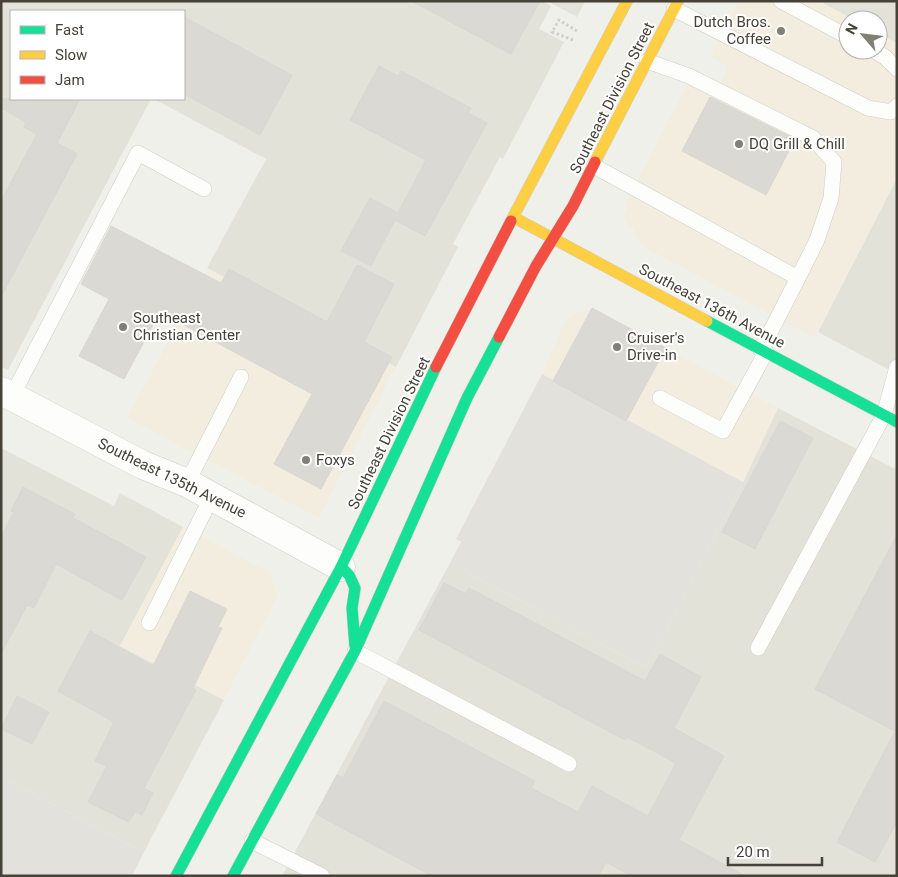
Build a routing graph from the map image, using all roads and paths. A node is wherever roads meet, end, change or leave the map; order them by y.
1 (627, 1) edge
2 (781, 1) edge
3 (676, 5) edge
4 (838, 32) edge
5 (585, 35) dead end
6 (573, 41) dead end
7 (888, 60) edge
8 (647, 61) junction
9 (897, 69) edge
10 (897, 106) edge
11 (594, 166) junction
12 (204, 189) dead end
13 (512, 217) junction
14 (554, 238) junction
15 (798, 278) junction
16 (764, 351) junction
17 (897, 367) edge
18 (241, 377) dead end
19 (7, 394) edge
20 (660, 398) dead end
21 (890, 419) edge
22 (187, 483) junction
23 (212, 496) junction
24 (341, 567) junction
25 (150, 623) dead end
26 (758, 648) dead end
27 (355, 651) junction
28 (569, 764) dead end
29 (252, 841) junction
30 (176, 876) edge
31 (233, 876) edge
32 (322, 876) edge

1 - 13 main road, Southeast Division Street
2 - 4 lane
3 - 8 main road, Southeast Division Street
3 - 10 lane
5 - 6 path
7 - 9 lane
8 - 11 main road, Southeast Division Street
8 - 15 lane
11 - 14 main road, Southeast Division Street
11 - 15 lane
12 - 19 lane
13 - 14 main road, Southeast 136th Avenue
13 - 24 main road, Southeast Division Street
14 - 16 main road, Southeast 136th Avenue
14 - 27 main road, Southeast Division Street
15 - 16 lane
16 - 20 lane
16 - 21 main road, Southeast 136th Avenue
17 - 21 lane
18 - 22 lane
19 - 22 street, Southeast 135th Avenue
21 - 26 lane
22 - 23 street, Southeast 135th Avenue
23 - 24 street, Southeast 135th Avenue
23 - 25 lane
24 - 27 main road
24 - 30 main road, Southeast Division Street
27 - 28 lane
27 - 29 main road, Southeast Division Street
29 - 31 main road, Southeast Division Street
29 - 32 lane

